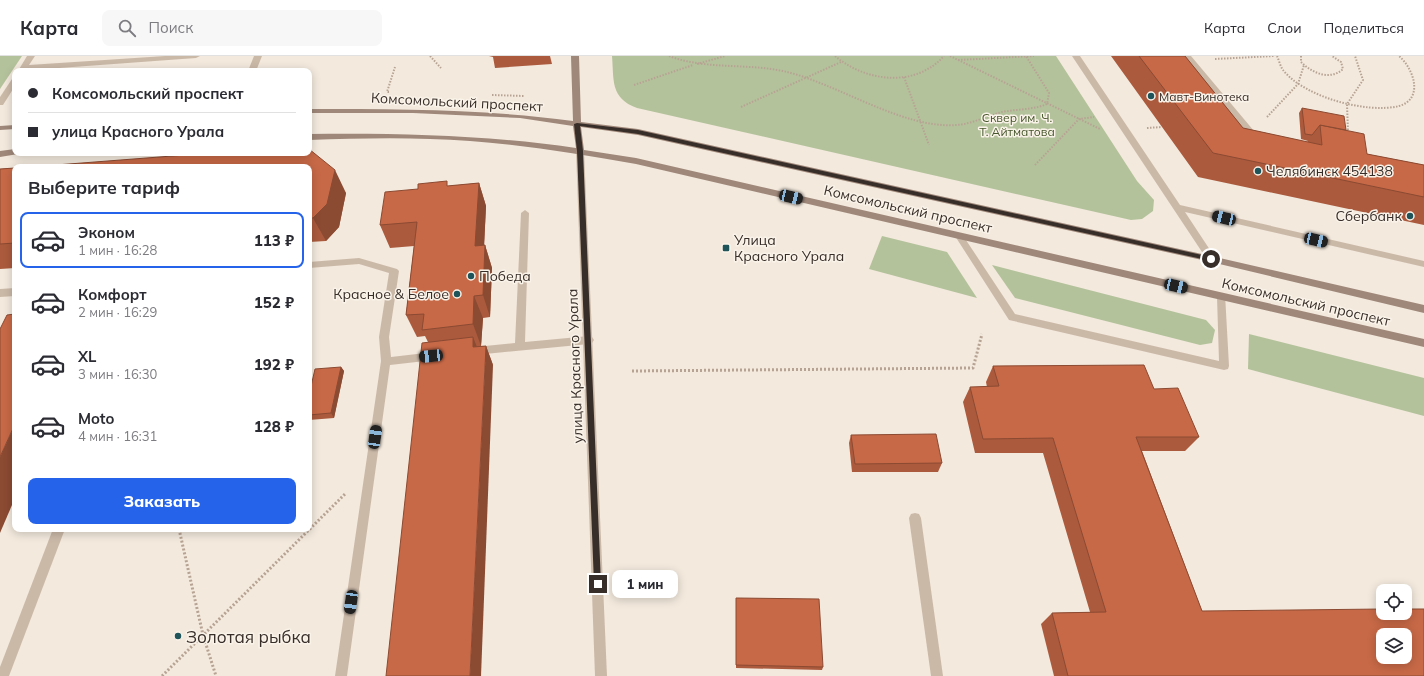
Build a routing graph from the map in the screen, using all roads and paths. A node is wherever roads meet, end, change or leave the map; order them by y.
1 (31, 56) edge
2 (196, 56) edge
3 (258, 56) edge
4 (430, 56) edge
5 (574, 56) edge
6 (669, 56) edge
7 (725, 56) edge
8 (835, 56) edge
9 (944, 56) edge
10 (950, 56) edge
11 (1026, 56) edge
12 (1034, 56) edge
13 (1076, 56) edge
14 (1274, 56) edge
15 (1277, 56) edge
16 (1300, 56) edge
17 (1332, 56) edge
18 (1355, 56) edge
19 (1399, 56) edge
20 (1188, 58) edge
21 (958, 60) junction
22 (841, 62) junction
23 (695, 65) junction
24 (1304, 65) junction
25 (1412, 66) dead end
26 (395, 67) dead end
27 (23, 68) edge
28 (47, 68) edge
29 (253, 68) edge
30 (441, 68) dead end
31 (904, 77) junction
32 (806, 78) junction
33 (1298, 84) junction
34 (12, 85) edge
35 (634, 85) dead end
36 (394, 92) dead end
37 (485, 95) dead end
38 (524, 96) dead end
39 (1414, 100) dead end
40 (0, 103) edge
41 (1047, 104) junction
42 (1347, 104) junction
43 (741, 106) dead end
44 (312, 112) edge
45 (1116, 115) junction
46 (1079, 119) junction
47 (920, 120) junction
48 (577, 124) junction
49 (12, 127) edge
50 (0, 128) edge
51 (1104, 131) dead end
52 (1251, 133) junction
53 (1266, 136) edge
54 (312, 137) edge
55 (1349, 140) edge
56 (929, 145) dead end
57 (580, 151) junction
58 (12, 152) edge
59 (0, 154) edge
60 (1035, 165) dead end
61 (1178, 208) junction
62 (525, 213) dead end
63 (959, 236) junction
64 (1211, 259) junction
65 (1424, 264) edge
66 (312, 265) edge
67 (12, 292) edge
68 (0, 293) edge
69 (1222, 297) junction
70 (1424, 309) edge
71 (982, 334) dead end
72 (589, 340) junction
73 (1424, 344) edge
74 (520, 347) junction
75 (465, 352) edge
76 (441, 355) edge
77 (386, 360) junction
78 (632, 371) dead end
79 (371, 468) junction
80 (914, 518) dead end
81 (312, 527) edge
82 (58, 532) edge
83 (180, 532) edge
84 (307, 532) edge
85 (203, 635) junction
86 (3, 676) edge
87 (162, 676) edge
88 (216, 676) edge
89 (340, 676) edge
90 (601, 676) edge
91 (937, 676) edge

1 - 27 street
2 - 28 street
3 - 29 street
4 - 30 path
5 - 48 main road, улица Красного Урала
6 - 23 path
7 - 23 path
8 - 22 path
9 - 31 path
10 - 21 path
11 - 12 path
11 - 21 path
11 - 41 path
13 - 45 street
14 - 20 path
15 - 33 path
16 - 24 path
17 - 24 path
18 - 42 path
19 - 25 path
20 - 52 street
21 - 41 path
22 - 31 path
22 - 32 path
23 - 32 path
23 - 35 path
24 - 33 path
26 - 36 path
31 - 47 path
32 - 43 path
32 - 47 path
33 - 42 path
33 - 52 path
34 - 40 street
37 - 38 path
39 - 42 path
41 - 46 path
41 - 47 path
42 - 55 path
44 - 48 main road, Комсомольский проспект
45 - 46 path
45 - 61 street
46 - 51 path
46 - 60 path
47 - 56 path
48 - 57 main road, улица Красного Урала
48 - 64 main road, Комсомольский проспект
49 - 50 main road
52 - 53 street
54 - 57 main road, Комсомольский проспект
57 - 63 main road, Комсомольский проспект
57 - 72 street, улица Красного Урала
58 - 59 main road
61 - 64 street
61 - 65 street
62 - 74 street
63 - 69 main road, Комсомольский проспект
63 - 69 street
64 - 70 main road, Комсомольский проспект
66 - 77 street
67 - 68 street
69 - 73 main road, Комсомольский проспект
71 - 78 path
72 - 74 street
72 - 90 street, улица Красного Урала
74 - 75 street
76 - 77 street
77 - 79 street
79 - 81 path
79 - 89 street
80 - 91 street
82 - 86 street
83 - 85 path
84 - 85 path
85 - 87 path
85 - 88 path

